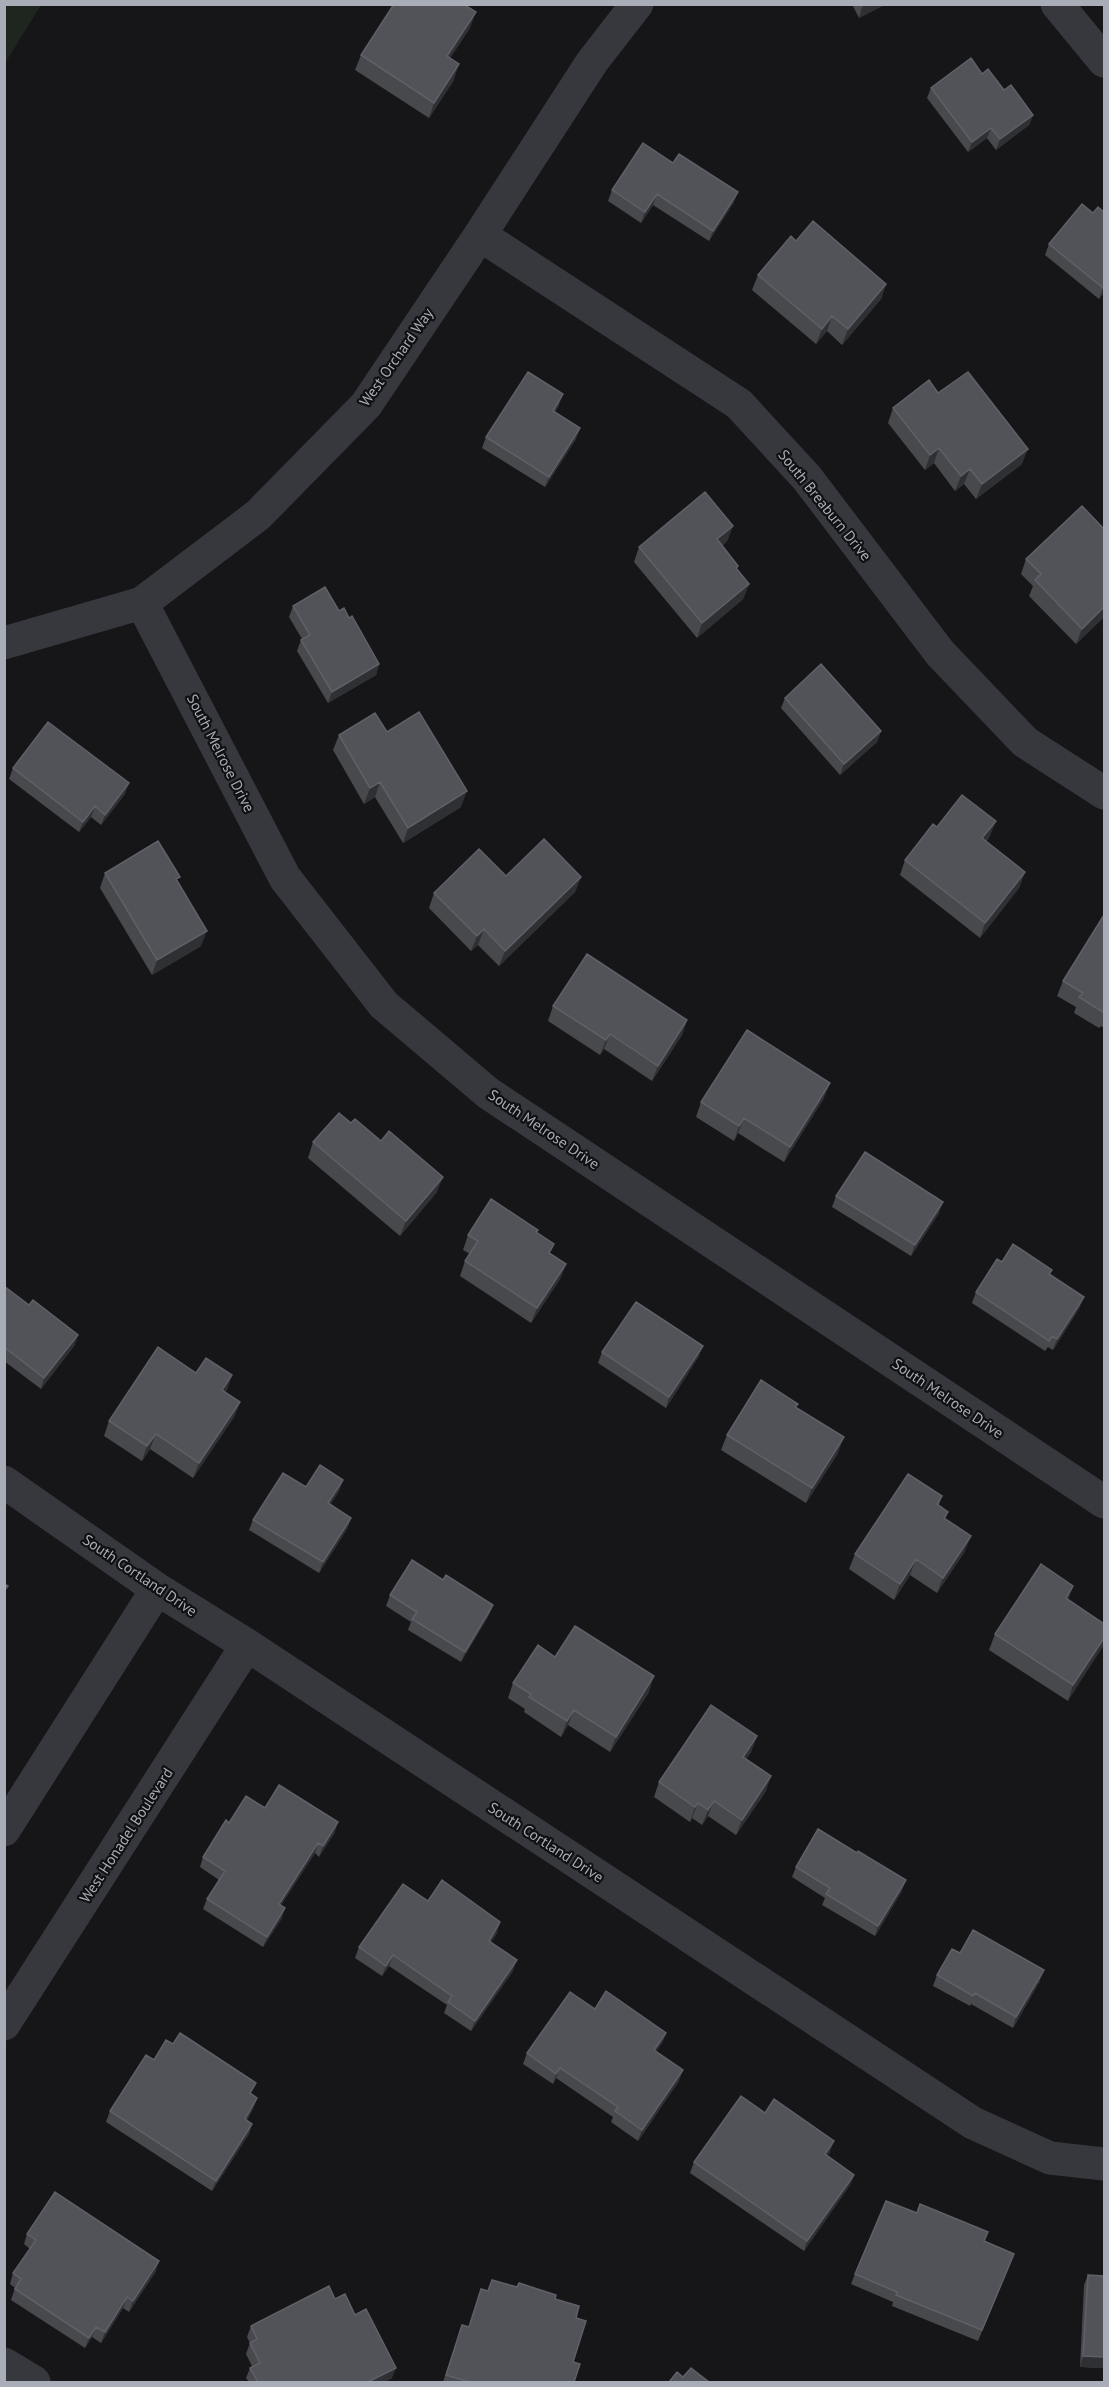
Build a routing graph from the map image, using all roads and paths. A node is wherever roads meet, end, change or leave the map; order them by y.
1 (637, 4) edge
2 (1057, 4) edge
3 (1104, 61) edge
4 (480, 235) junction
5 (142, 603) junction
6 (4, 643) edge
7 (1104, 794) edge
8 (4, 1482) edge
9 (1104, 1502) edge
10 (157, 1589) junction
11 (248, 1645) junction
12 (4, 1830) edge
13 (9, 2007) edge
14 (1104, 2164) edge
15 (4, 2364) edge
16 (34, 2382) edge

1 - 4 street, West Orchard Way
2 - 3 street
4 - 5 street, West Orchard Way
4 - 7 street, South Breaburn Drive
5 - 6 street, West Orchard Way
5 - 9 street, South Melrose Drive
8 - 10 street, South Cortland Drive
10 - 11 street, South Cortland Drive
10 - 12 street
11 - 13 street, West Honadel Boulevard
11 - 14 street, South Cortland Drive
15 - 16 street

